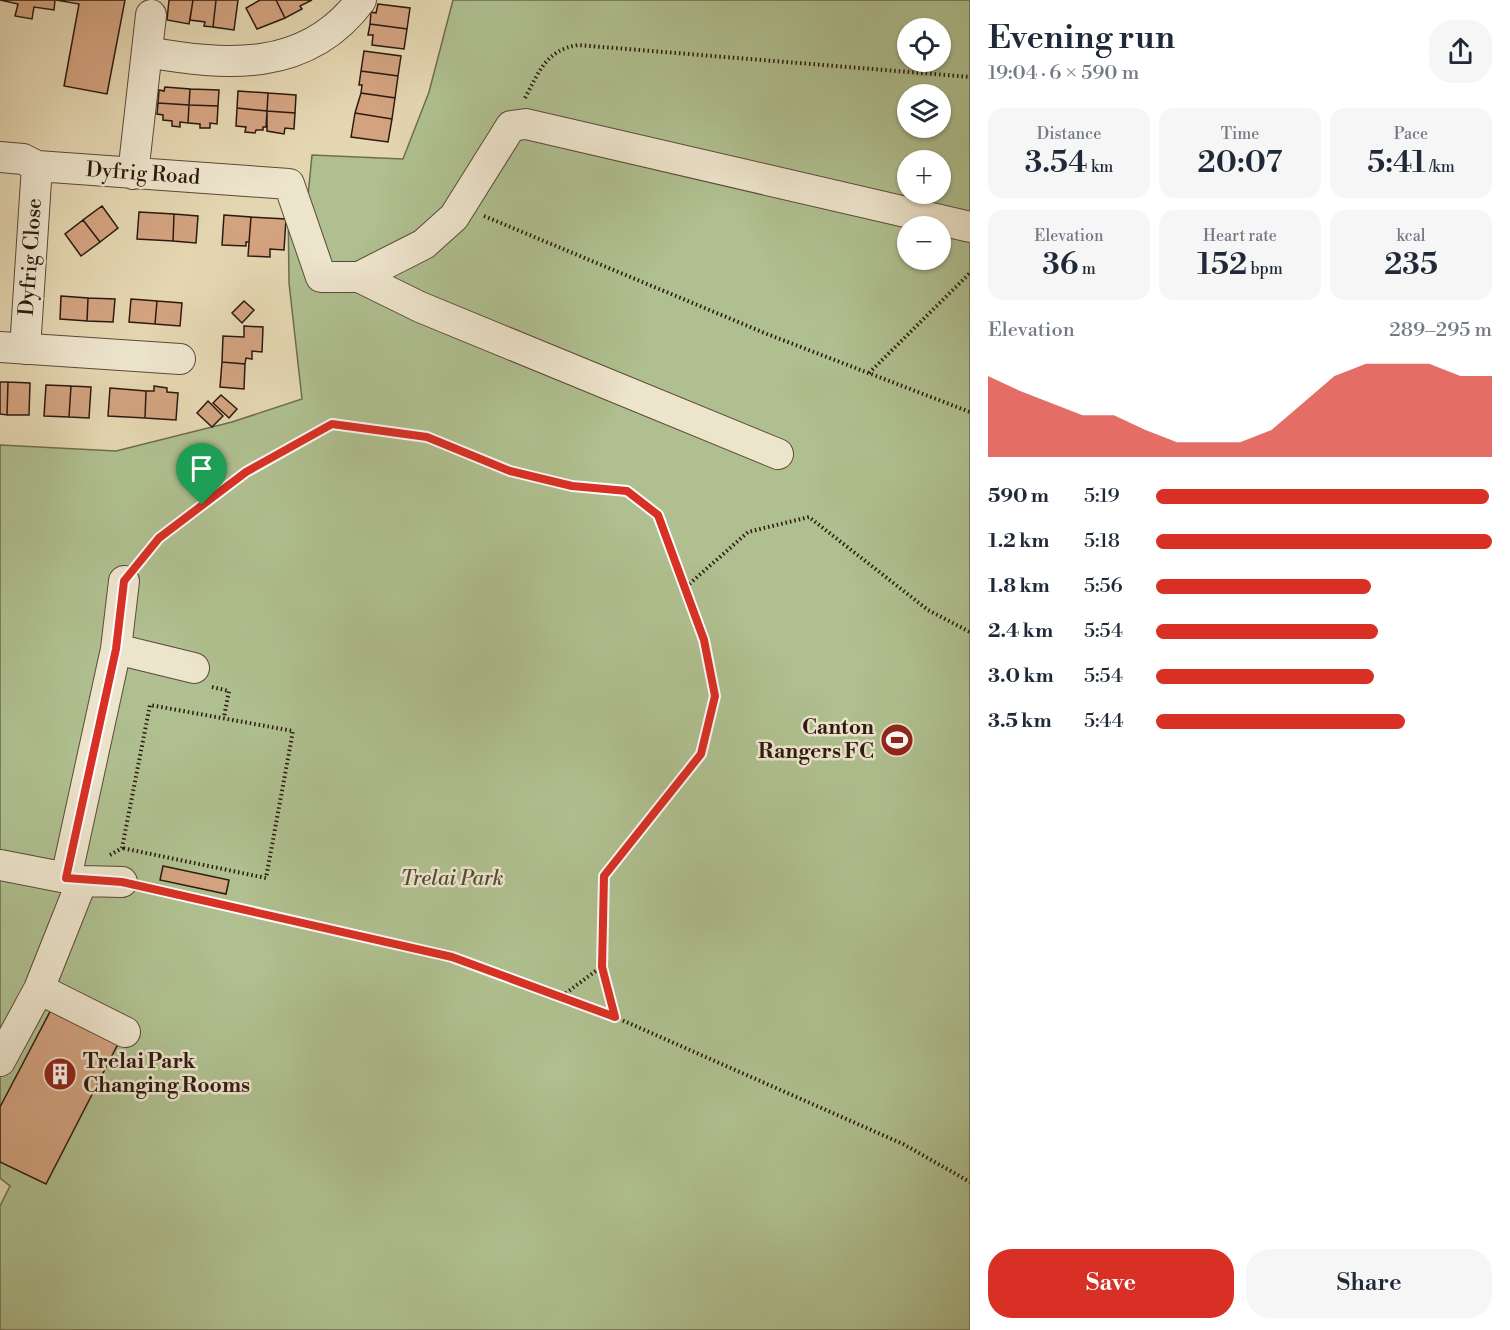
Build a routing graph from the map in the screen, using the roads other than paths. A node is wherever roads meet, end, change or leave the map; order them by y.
1 (361, 0) edge
2 (151, 15) dead end
3 (147, 52) junction
4 (0, 157) edge
5 (37, 166) junction
6 (134, 174) junction
7 (970, 227) edge
8 (359, 277) junction
9 (12, 348) edge
10 (180, 359) dead end
11 (778, 454) dead end
12 (124, 581) road end
13 (116, 649) junction
14 (194, 668) road end
15 (0, 865) edge
16 (83, 873) junction
17 (122, 882) road end
18 (39, 989) junction
19 (125, 1032) dead end
20 (0, 1062) edge

1 - 3 street
2 - 3 street
3 - 6 street
4 - 5 street, Dyfrig Road
5 - 6 street, Dyfrig Road
5 - 9 street, Dyfrig Close
6 - 8 street, Dyfrig Road
7 - 8 street
8 - 11 street
9 - 10 street, Dyfrig Close
12 - 13 street
13 - 14 street
13 - 16 street
15 - 16 street
16 - 17 street
16 - 18 street
18 - 19 street
18 - 20 street

